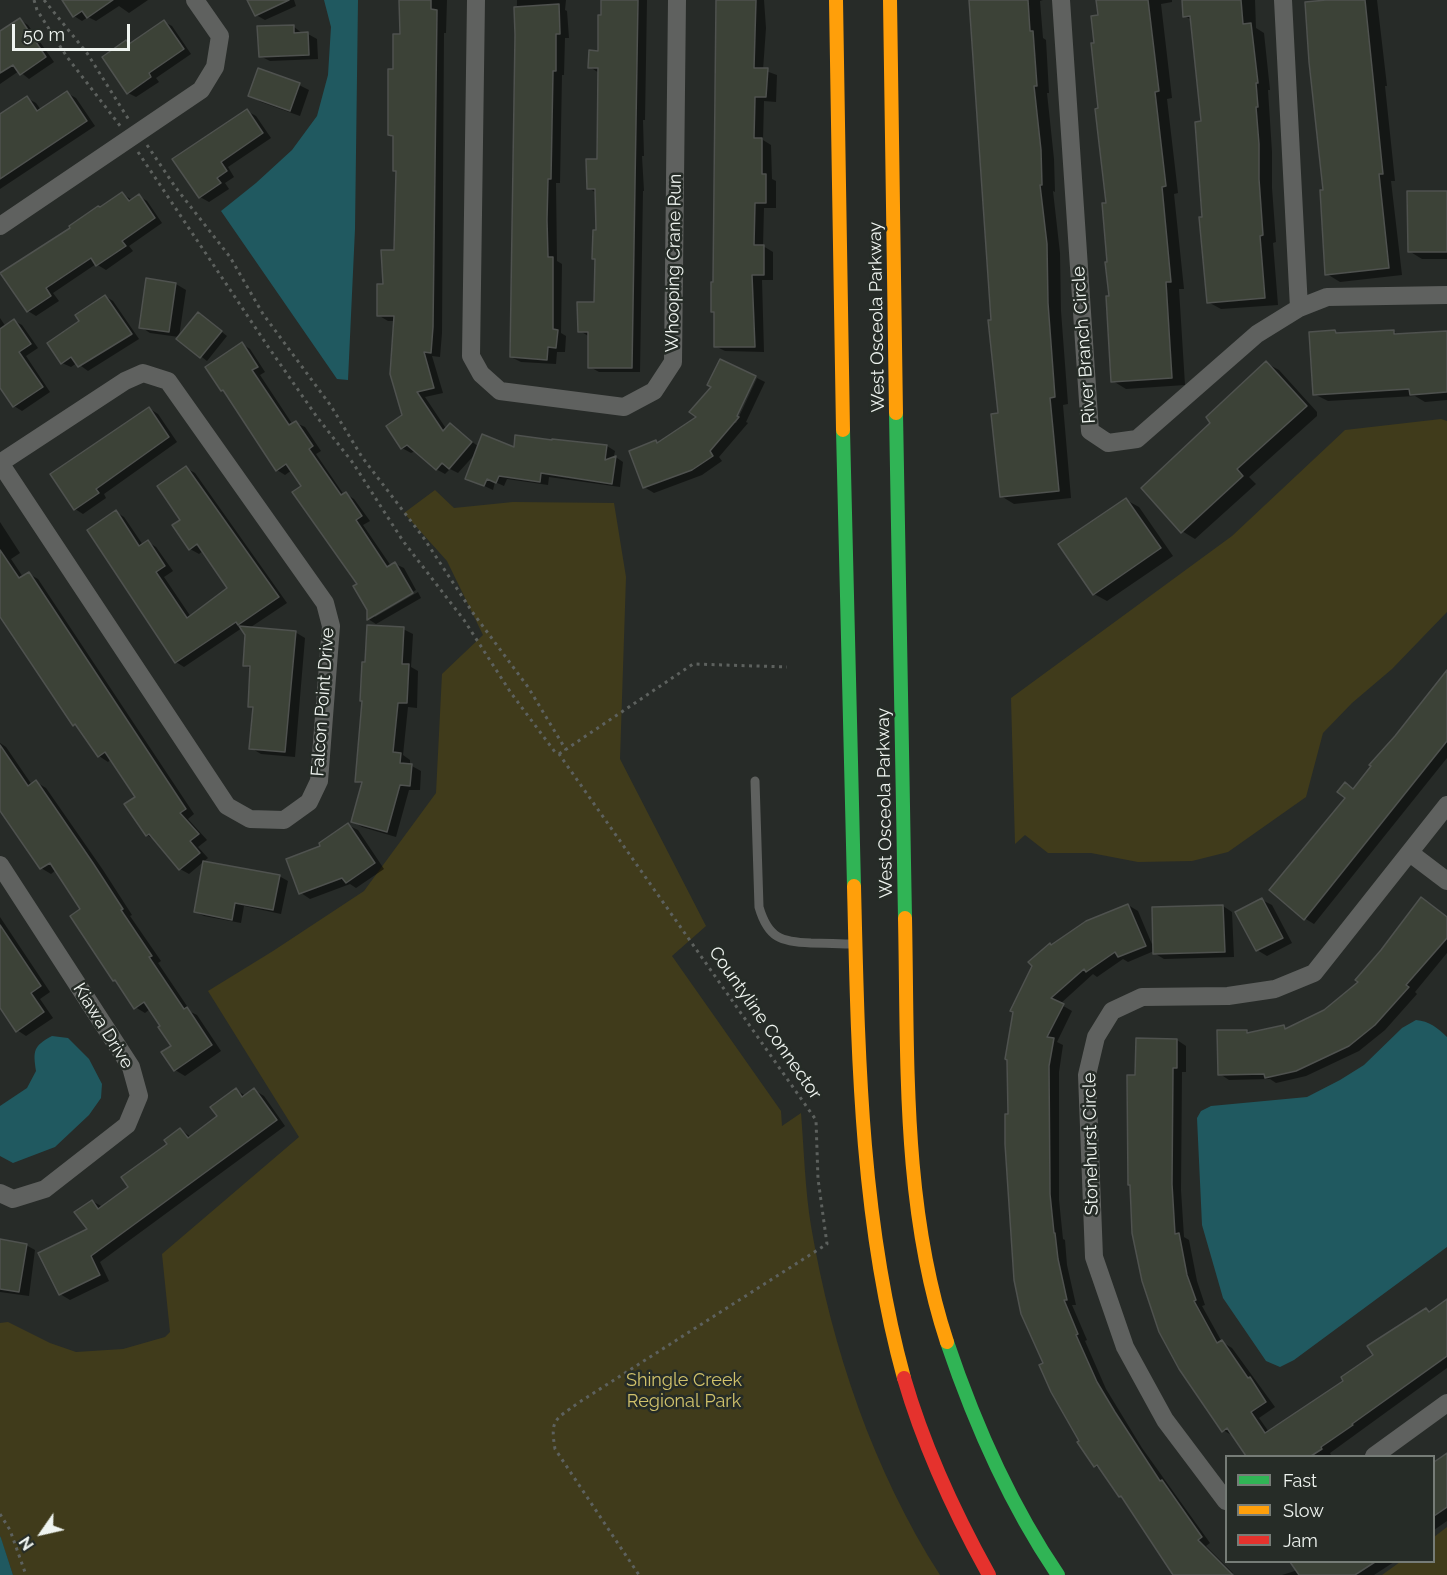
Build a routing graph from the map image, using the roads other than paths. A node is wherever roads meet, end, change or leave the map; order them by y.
1 (195, 0) edge
2 (476, 0) edge
3 (677, 0) edge
4 (836, 0) edge
5 (890, 0) edge
6 (1061, 0) edge
7 (1283, 0) edge
8 (0, 226) edge
9 (1447, 295) edge
10 (1299, 308) junction
11 (0, 463) edge
12 (755, 781) dead end
13 (1447, 805) edge
14 (1410, 853) junction
15 (0, 865) edge
16 (1447, 880) edge
17 (856, 945) junction
18 (0, 1193) edge
19 (1447, 1403) edge
20 (1375, 1455) edge
21 (1225, 1498) edge
22 (989, 1575) edge
23 (1058, 1575) edge

1 - 8 street
2 - 3 street, Whooping Crane Run
4 - 17 main road, West Osceola Parkway
5 - 23 main road, West Osceola Parkway
6 - 10 street, River Branch Circle
7 - 10 street
9 - 10 street, River Branch Circle
11 - 11 street, Falcon Point Drive
12 - 17 lane
13 - 14 street, Stonehurst Circle
14 - 16 street
14 - 21 street, Stonehurst Circle
15 - 18 street, Kiawa Drive
17 - 22 main road, West Osceola Parkway
19 - 20 street

